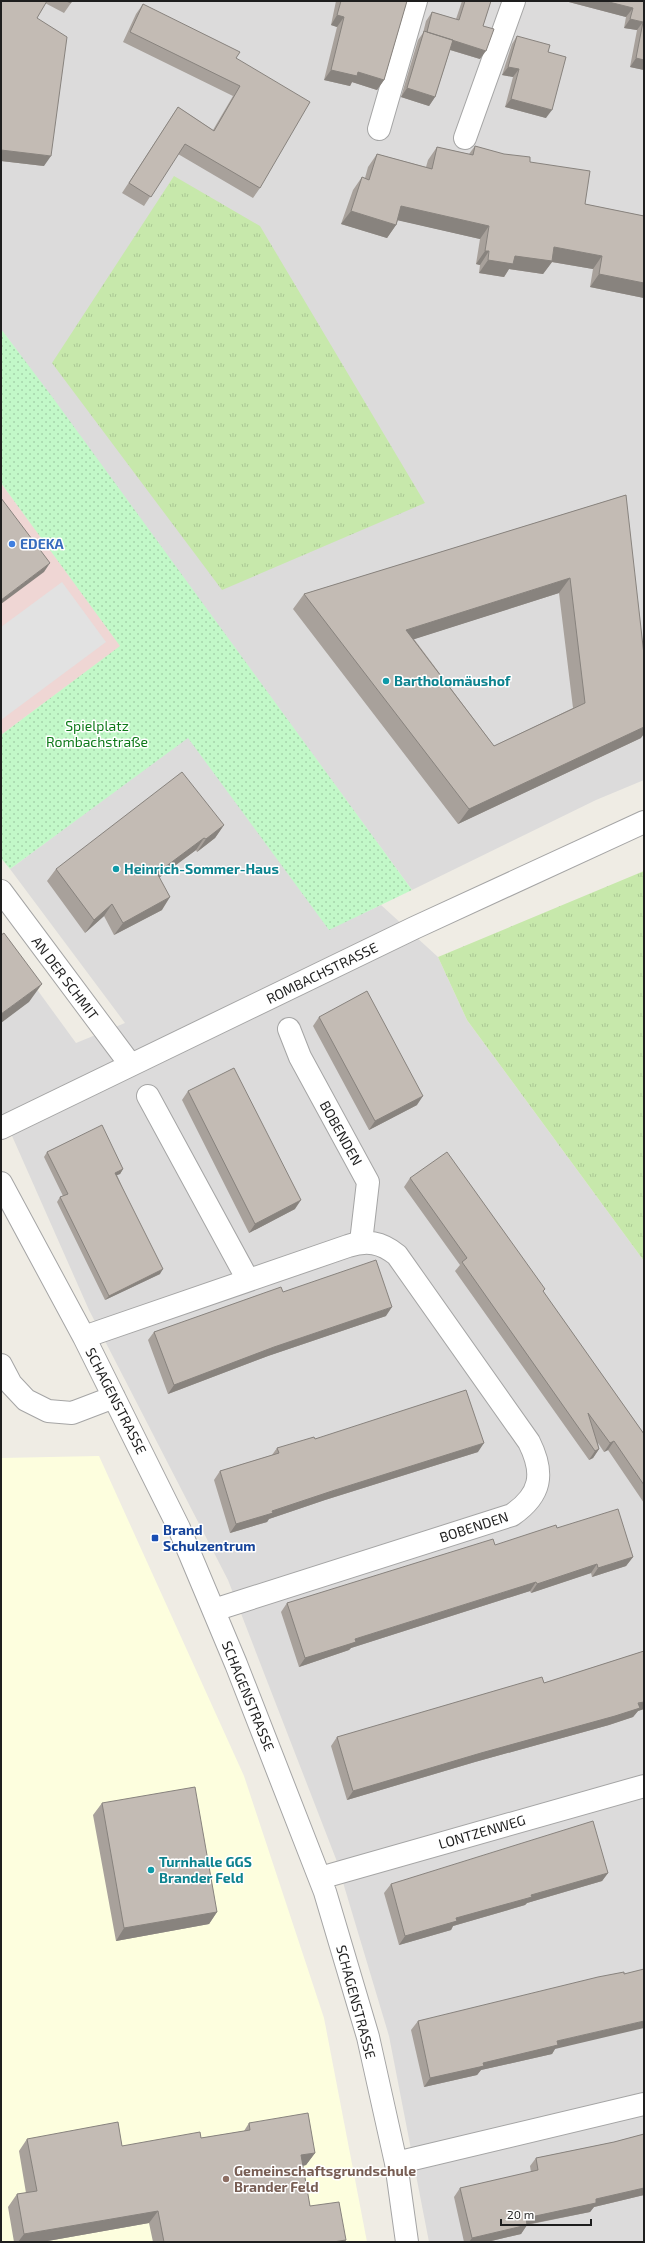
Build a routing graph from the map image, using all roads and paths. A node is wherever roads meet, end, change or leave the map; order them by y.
1 (416, 1) edge
2 (514, 1) edge
3 (379, 128) dead end
4 (465, 138) dead end
5 (644, 822) edge
6 (1, 891) edge
7 (289, 1029) dead end
8 (130, 1064) junction
9 (148, 1096) dead end
10 (1, 1128) edge
11 (1, 1183) edge
12 (361, 1242) junction
13 (248, 1280) junction
14 (84, 1337) junction
15 (1, 1365) edge
16 (114, 1397) junction
17 (214, 1610) junction
18 (644, 1786) edge
19 (320, 1878) junction
20 (644, 2104) edge
21 (396, 2163) junction
22 (407, 2242) edge

1 - 3 street
2 - 4 street
5 - 8 street, ROMBACHSTRASSE
6 - 8 street, AN DER SCHMIT
7 - 12 street, BOBENDEN
8 - 10 street, ROMBACHSTRASSE
9 - 13 street
11 - 14 street, SCHAGENSTRASSE
12 - 13 street, BOBENDEN
12 - 17 street, BOBENDEN
13 - 14 street, BOBENDEN
14 - 16 street, SCHAGENSTRASSE
15 - 16 street
16 - 17 street, SCHAGENSTRASSE
17 - 19 street, SCHAGENSTRASSE
18 - 19 street, LONTZENWEG
19 - 21 street, SCHAGENSTRASSE
20 - 21 street
21 - 22 street, SCHAGENSTRASSE

